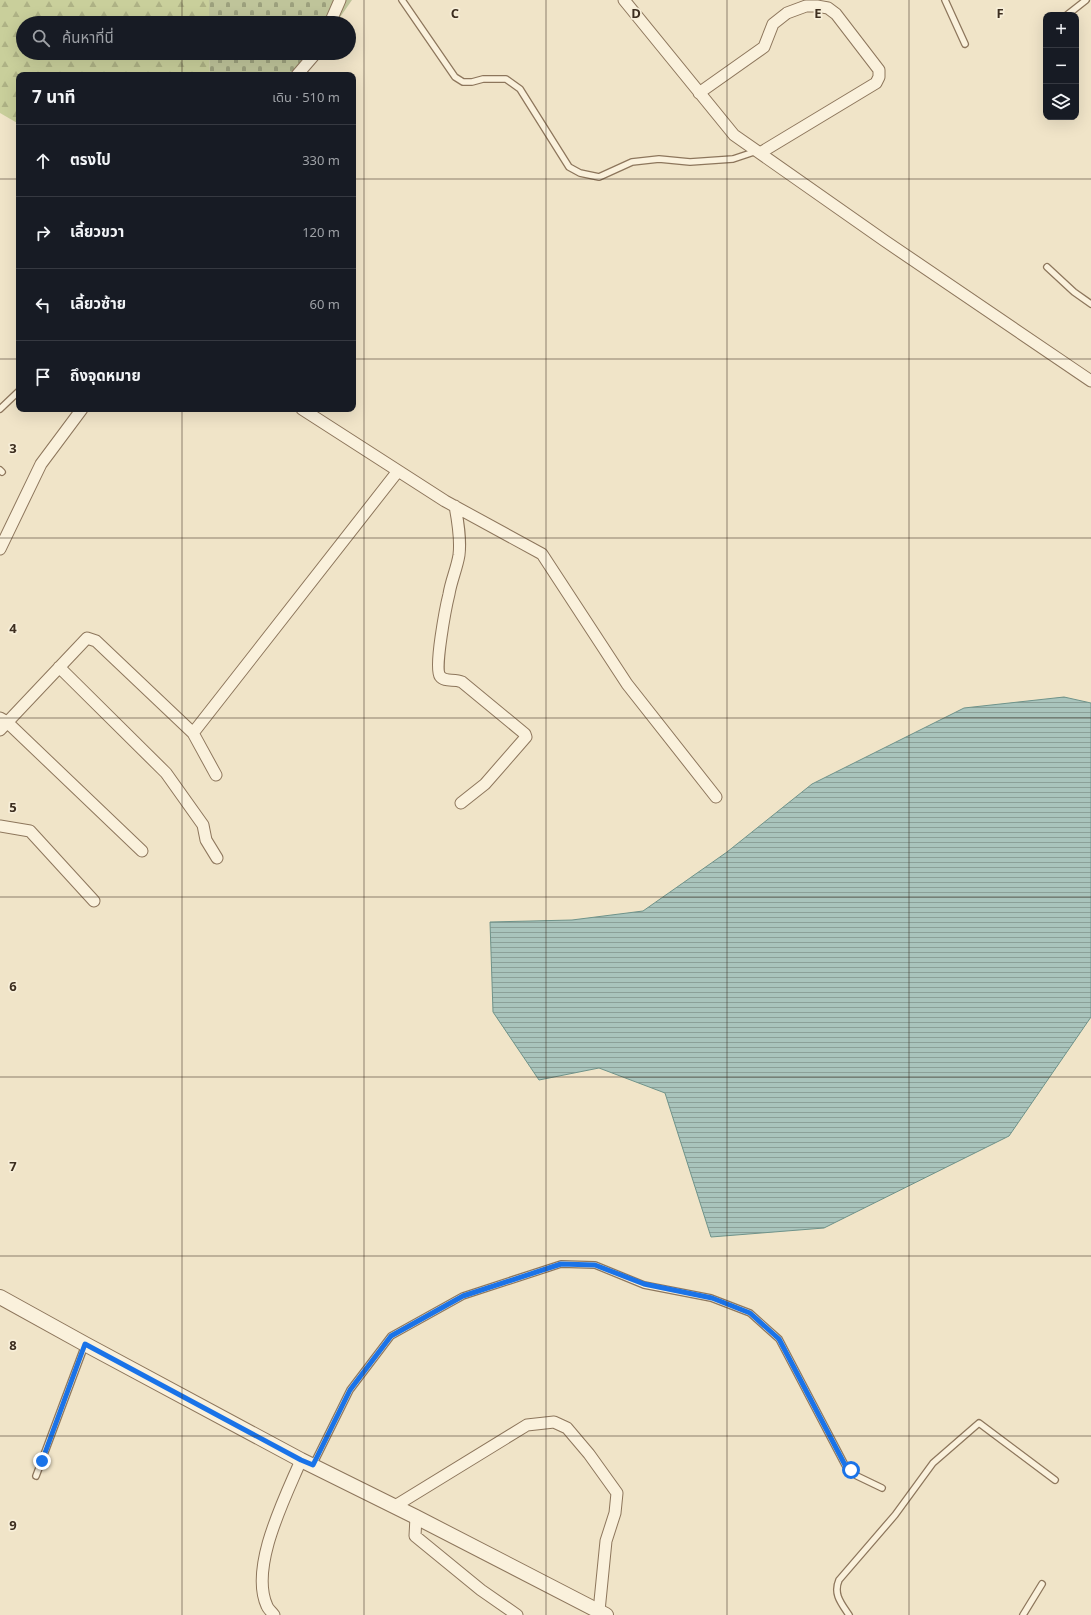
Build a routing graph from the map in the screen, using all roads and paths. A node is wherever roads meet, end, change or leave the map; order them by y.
1 (340, 0) edge
2 (402, 0) edge
3 (624, 0) edge
4 (945, 0) edge
5 (1086, 0) edge
6 (1071, 12) edge
7 (333, 16) edge
8 (964, 44) dead end
9 (310, 60) edge
10 (300, 72) edge
11 (699, 93) junction
12 (758, 152) junction
13 (1047, 267) dead end
14 (1091, 304) edge
15 (1091, 380) edge
16 (16, 394) edge
17 (0, 409) edge
18 (80, 412) edge
19 (307, 412) edge
20 (398, 471) junction
21 (455, 506) junction
22 (0, 549) edge
23 (59, 667) junction
24 (2, 723) edge
25 (193, 733) junction
26 (216, 775) dead end
27 (716, 798) dead end
28 (461, 803) dead end
29 (0, 826) edge
30 (142, 851) dead end
31 (217, 858) dead end
32 (94, 900) dead end
33 (0, 1297) edge
34 (85, 1344) junction
35 (307, 1463) junction
36 (36, 1476) dead end
37 (1055, 1480) dead end
38 (882, 1488) dead end
39 (395, 1506) junction
40 (416, 1517) junction
41 (1042, 1584) dead end
42 (603, 1613) edge
43 (274, 1615) edge
44 (517, 1615) edge
45 (849, 1615) edge
46 (1023, 1615) edge

1 - 7 street
2 - 12 lane
3 - 11 street
4 - 8 lane
5 - 6 lane
9 - 10 street
11 - 12 street
11 - 12 street
12 - 15 street
13 - 14 lane
16 - 17 lane
18 - 22 street
19 - 20 street
20 - 21 street
20 - 25 street
21 - 27 street
21 - 28 street
23 - 24 street
23 - 25 street
23 - 31 street
24 - 30 street
25 - 26 street
29 - 32 street
33 - 34 street
34 - 35 street
34 - 36 lane
35 - 38 lane
35 - 39 street
35 - 43 street
37 - 45 lane
39 - 40 street
39 - 42 street
40 - 42 street
40 - 44 street
41 - 46 lane

